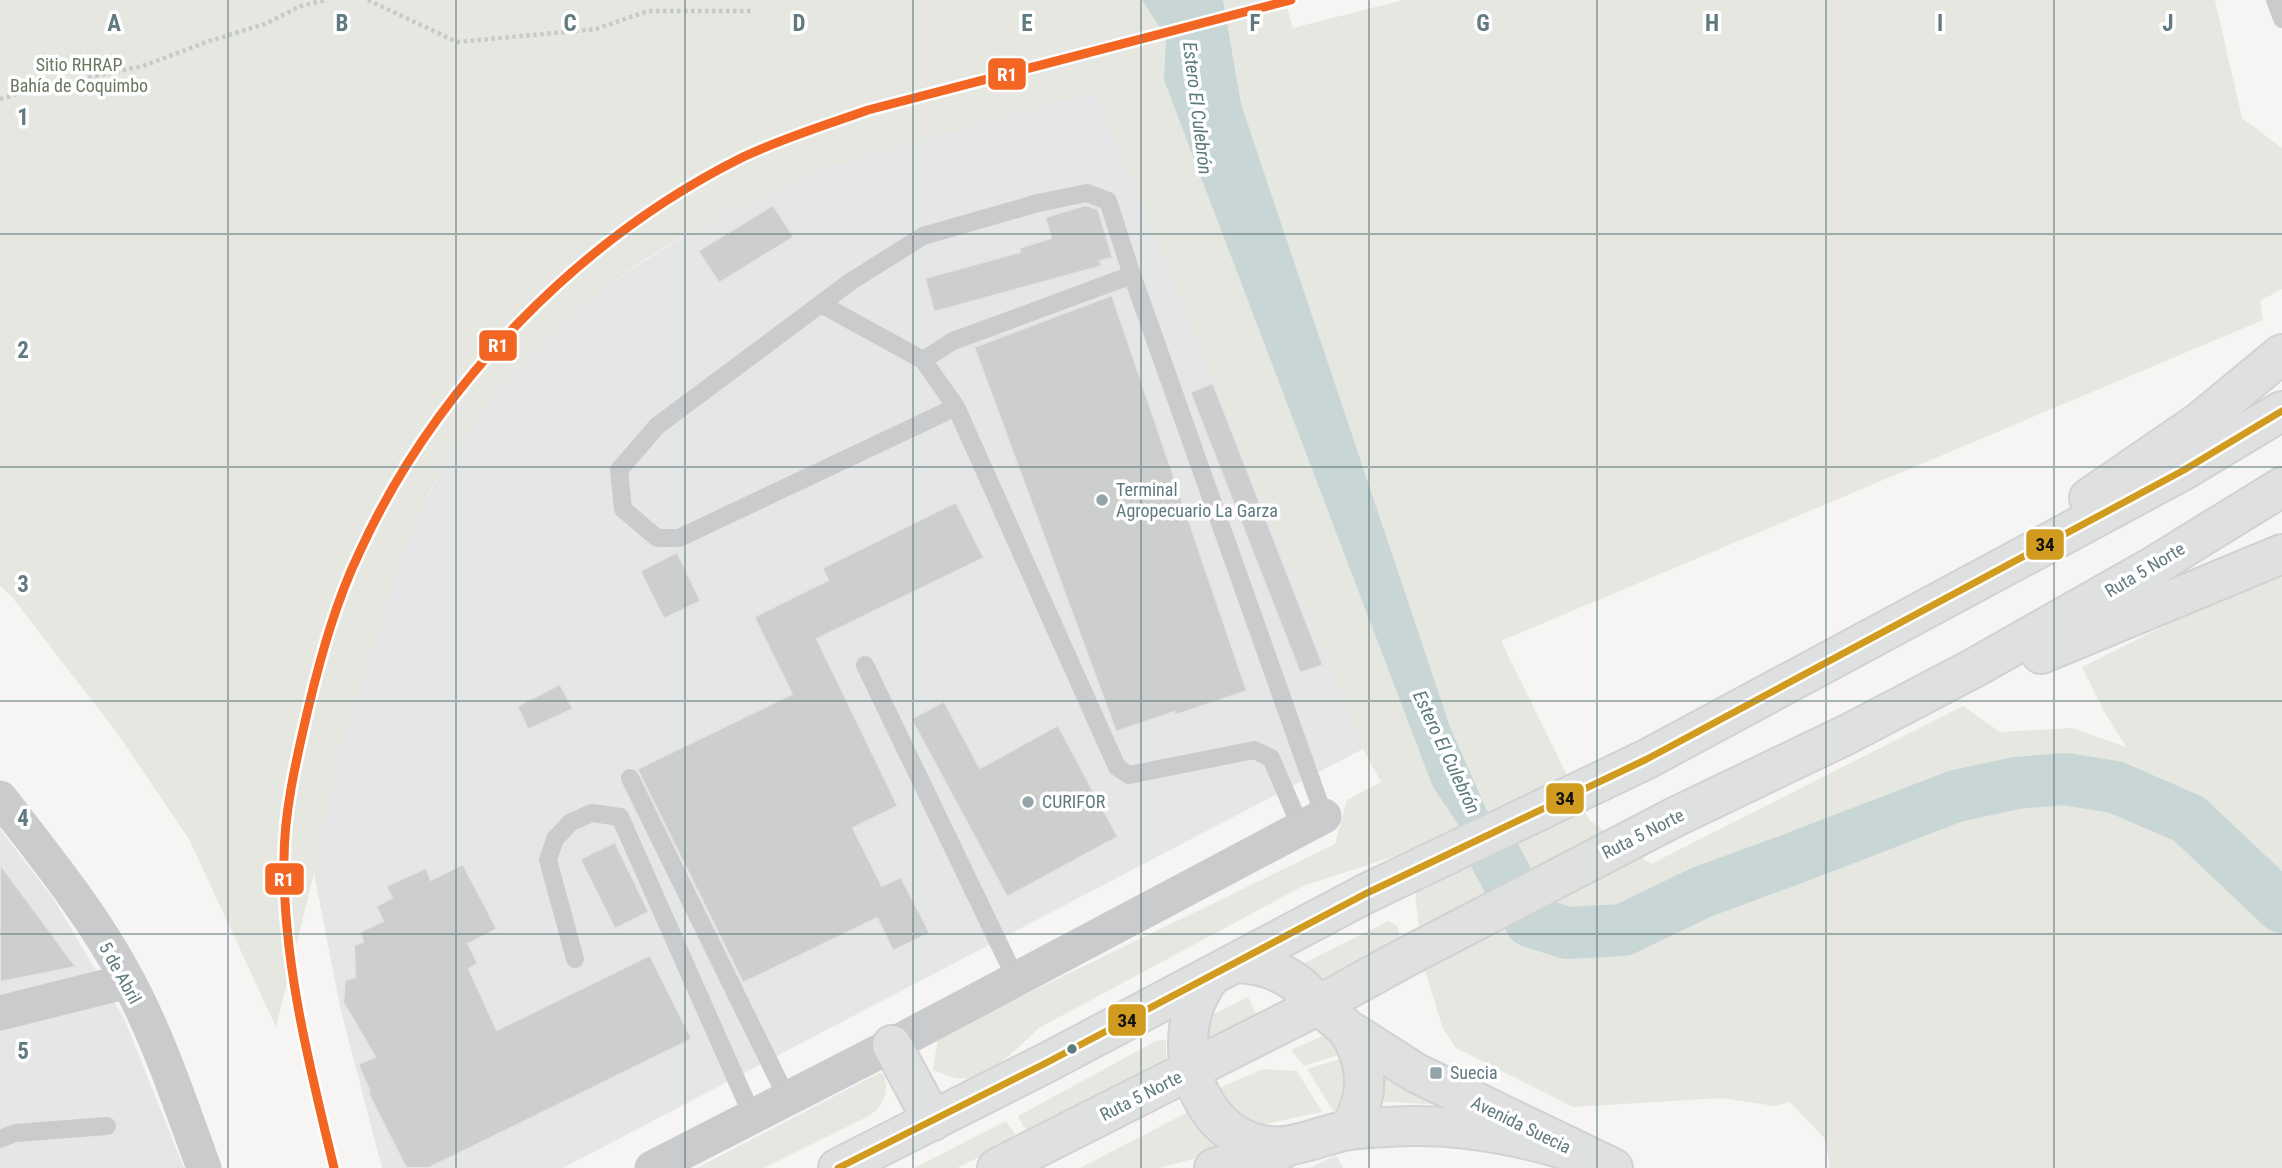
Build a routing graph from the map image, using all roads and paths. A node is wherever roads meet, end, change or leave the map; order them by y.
1 (326, 0) edge
2 (368, 0) edge
3 (2275, 0) edge
4 (752, 11) dead end
5 (2282, 19) edge
6 (0, 99) edge
7 (1132, 275) junction
8 (821, 304) junction
9 (2282, 354) edge
10 (923, 360) junction
11 (956, 407) junction
12 (2282, 411) edge
13 (2282, 486) edge
14 (2282, 554) edge
15 (1972, 585) junction
16 (865, 665) dead end
17 (1848, 734) junction
18 (630, 778) dead end
19 (0, 798) edge
20 (1313, 822) junction
21 (575, 959) dead end
22 (1223, 970) junction
23 (1016, 979) junction
24 (128, 981) junction
25 (1319, 1005) junction
26 (0, 1013) edge
27 (1347, 1030) junction
28 (892, 1045) junction
29 (1190, 1072) junction
30 (787, 1098) junction
31 (752, 1115) junction
32 (933, 1121) junction
33 (107, 1126) dead end
34 (1349, 1130) junction
35 (0, 1139) edge
36 (1286, 1148) junction
37 (1597, 1161) edge
38 (204, 1168) edge
39 (652, 1168) edge
40 (838, 1168) edge
41 (997, 1168) edge
42 (1214, 1168) edge

1 - 6 path
2 - 4 path
3 - 5 lane
7 - 8 lane
7 - 10 lane
7 - 20 lane
8 - 10 lane
8 - 11 lane
9 - 15 main road
10 - 11 lane
11 - 20 lane
12 - 15 main road
13 - 17 main road, Ruta 5 Norte
14 - 17 main road
15 - 22 main road
16 - 23 lane
17 - 25 main road, Ruta 5 Norte
18 - 30 lane
19 - 24 street, 5 de Abril
20 - 23 street
21 - 31 lane
22 - 25 main road, Avenida Suecia
22 - 29 main road
22 - 32 main road
23 - 28 street
24 - 26 street
24 - 38 street, 5 de Abril
25 - 27 main road, Avenida Suecia
25 - 29 main road, Ruta 5 Norte
27 - 34 main road
27 - 37 main road, Avenida Suecia
28 - 30 street
28 - 32 main road
29 - 36 main road, Avenida Suecia
29 - 41 main road, Ruta 5 Norte
30 - 31 street
31 - 39 street
32 - 40 main road
33 - 35 lane
34 - 36 main road, Avenida Suecia
34 - 37 main road, Avenida Suecia
36 - 42 main road

